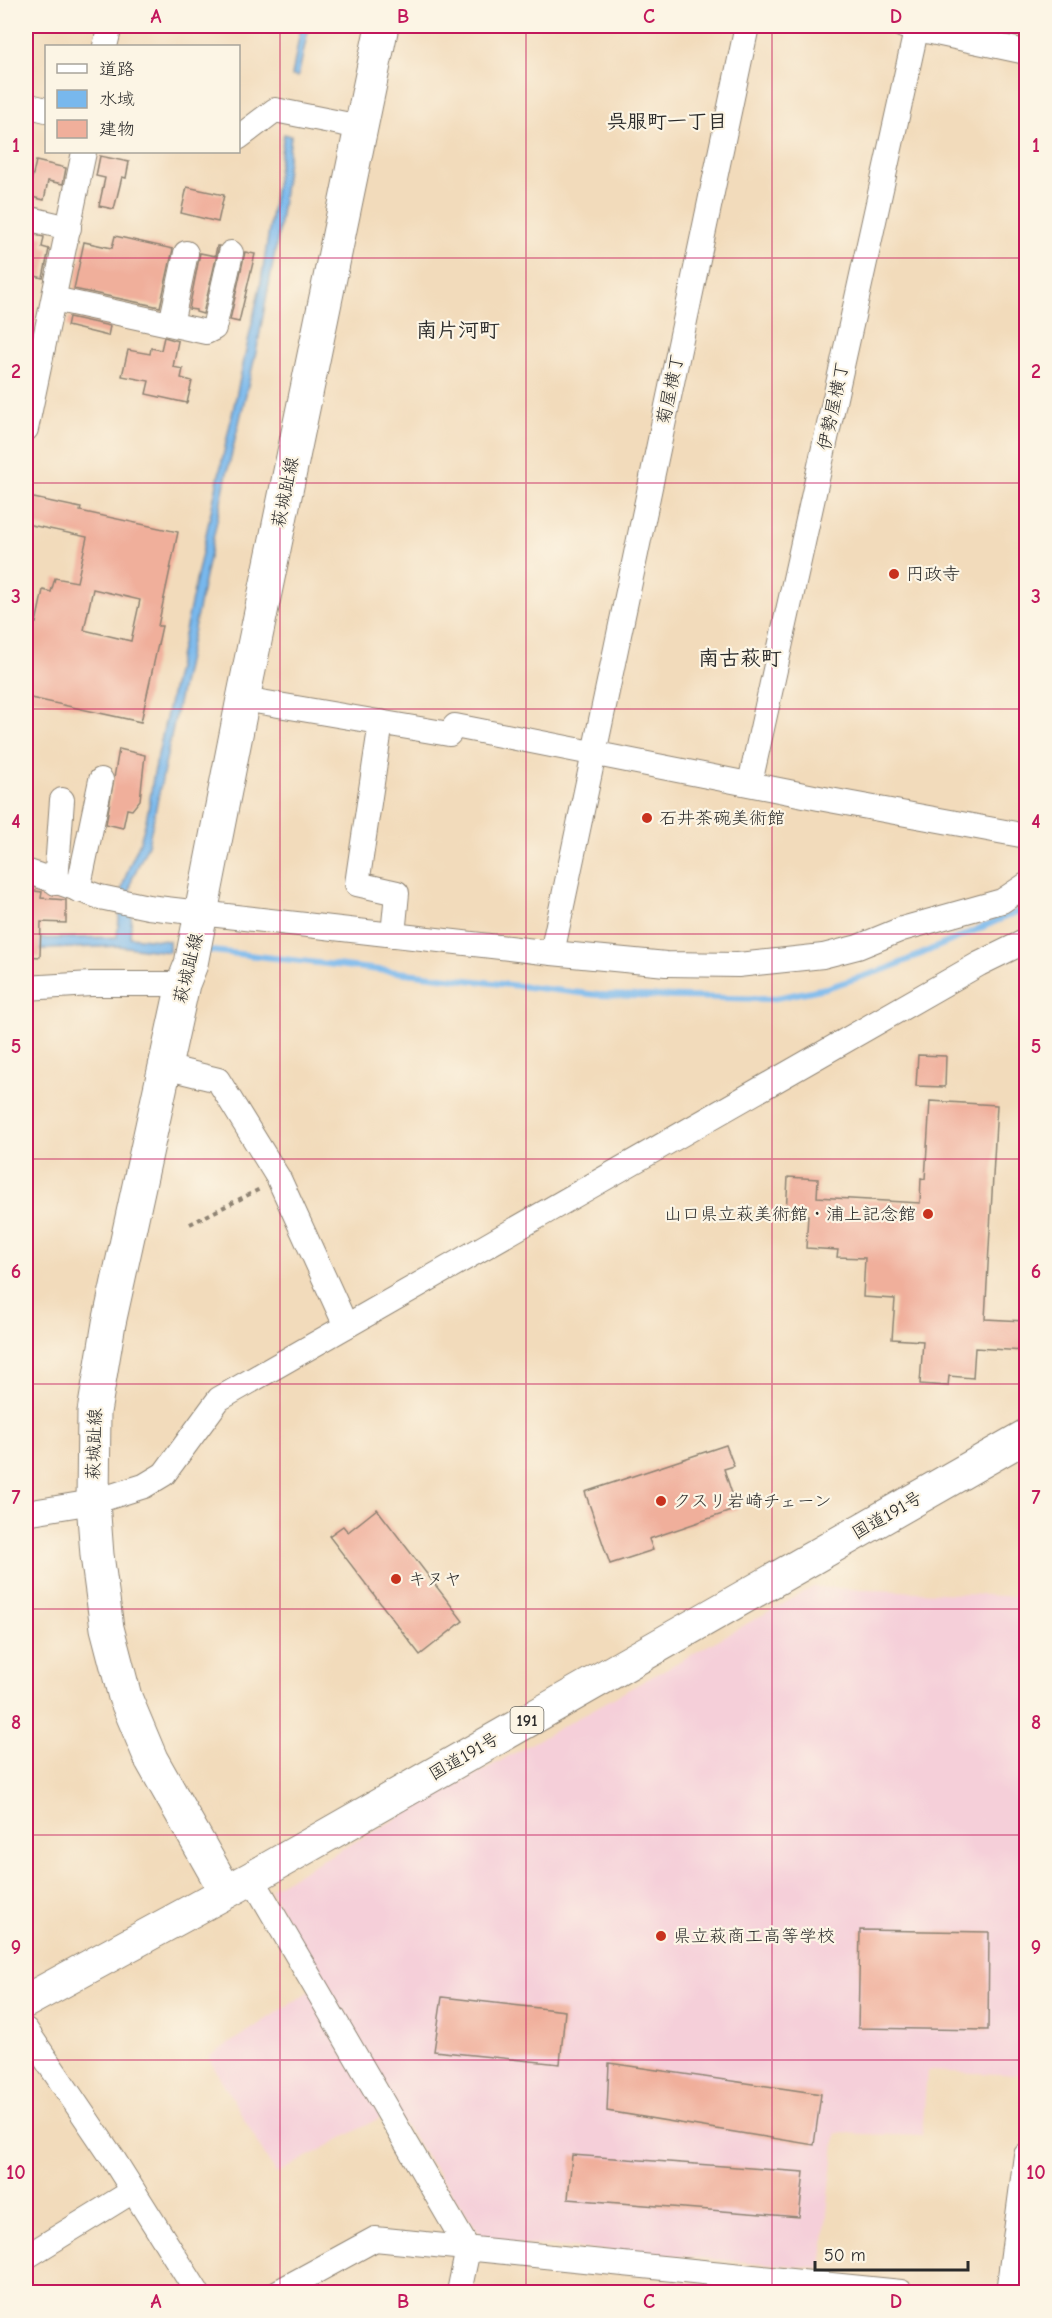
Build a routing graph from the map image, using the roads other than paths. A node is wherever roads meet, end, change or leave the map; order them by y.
1 (110, 26) edge
2 (382, 26) edge
3 (747, 26) edge
4 (911, 27) edge
5 (105, 45) edge
6 (1026, 52) edge
7 (26, 105) edge
8 (45, 110) edge
9 (360, 126) junction
10 (240, 136) edge
11 (84, 153) edge
12 (26, 218) edge
13 (69, 228) junction
14 (186, 253) dead end
15 (231, 253) dead end
16 (54, 299) junction
17 (171, 324) junction
18 (26, 429) edge
19 (243, 699) junction
20 (381, 722) junction
21 (594, 752) junction
22 (101, 780) dead end
23 (750, 783) junction
24 (62, 801) dead end
25 (1026, 836) edge
26 (26, 872) edge
27 (56, 883) junction
28 (1026, 885) edge
29 (89, 894) junction
30 (201, 912) junction
31 (393, 935) junction
32 (1026, 941) edge
33 (552, 953) junction
34 (187, 974) junction
35 (26, 988) edge
36 (165, 1067) junction
37 (346, 1326) junction
38 (1026, 1436) edge
39 (93, 1502) junction
40 (26, 1513) edge
41 (239, 1885) junction
42 (26, 2001) edge
43 (26, 2030) edge
44 (1026, 2155) edge
45 (133, 2191) junction
46 (468, 2249) junction
47 (26, 2257) edge
48 (197, 2292) edge
49 (278, 2292) edge
50 (459, 2292) edge
51 (901, 2292) edge
52 (1008, 2292) edge

1 - 5 street
2 - 9 main road, 萩城趾線
3 - 21 street, 菊屋横丁
4 - 6 street
4 - 23 street, 伊勢屋横丁
7 - 8 street
9 - 10 street
9 - 19 main road, 萩城趾線
11 - 13 street
12 - 13 street
13 - 16 street
14 - 17 street
15 - 17 street
16 - 17 street
16 - 18 street
19 - 20 street
19 - 30 main road, 萩城趾線
20 - 21 street
20 - 31 street
21 - 23 street
21 - 33 street, 菊屋横丁
22 - 29 street
23 - 25 street
24 - 27 street
26 - 27 street
27 - 29 street
28 - 33 street
29 - 30 street
30 - 31 street
30 - 34 main road, 萩城趾線
31 - 33 street
32 - 37 street
34 - 35 street
34 - 36 main road, 萩城趾線
36 - 37 street
36 - 39 main road, 萩城趾線
37 - 39 street
38 - 41 main road, 国道191号 / 191
39 - 40 street
39 - 41 main road, 萩城趾線
41 - 42 main road, 国道191号 / 191
41 - 46 street
43 - 45 street
44 - 52 street
45 - 47 street
45 - 48 street
46 - 49 street
46 - 50 street
46 - 51 street

